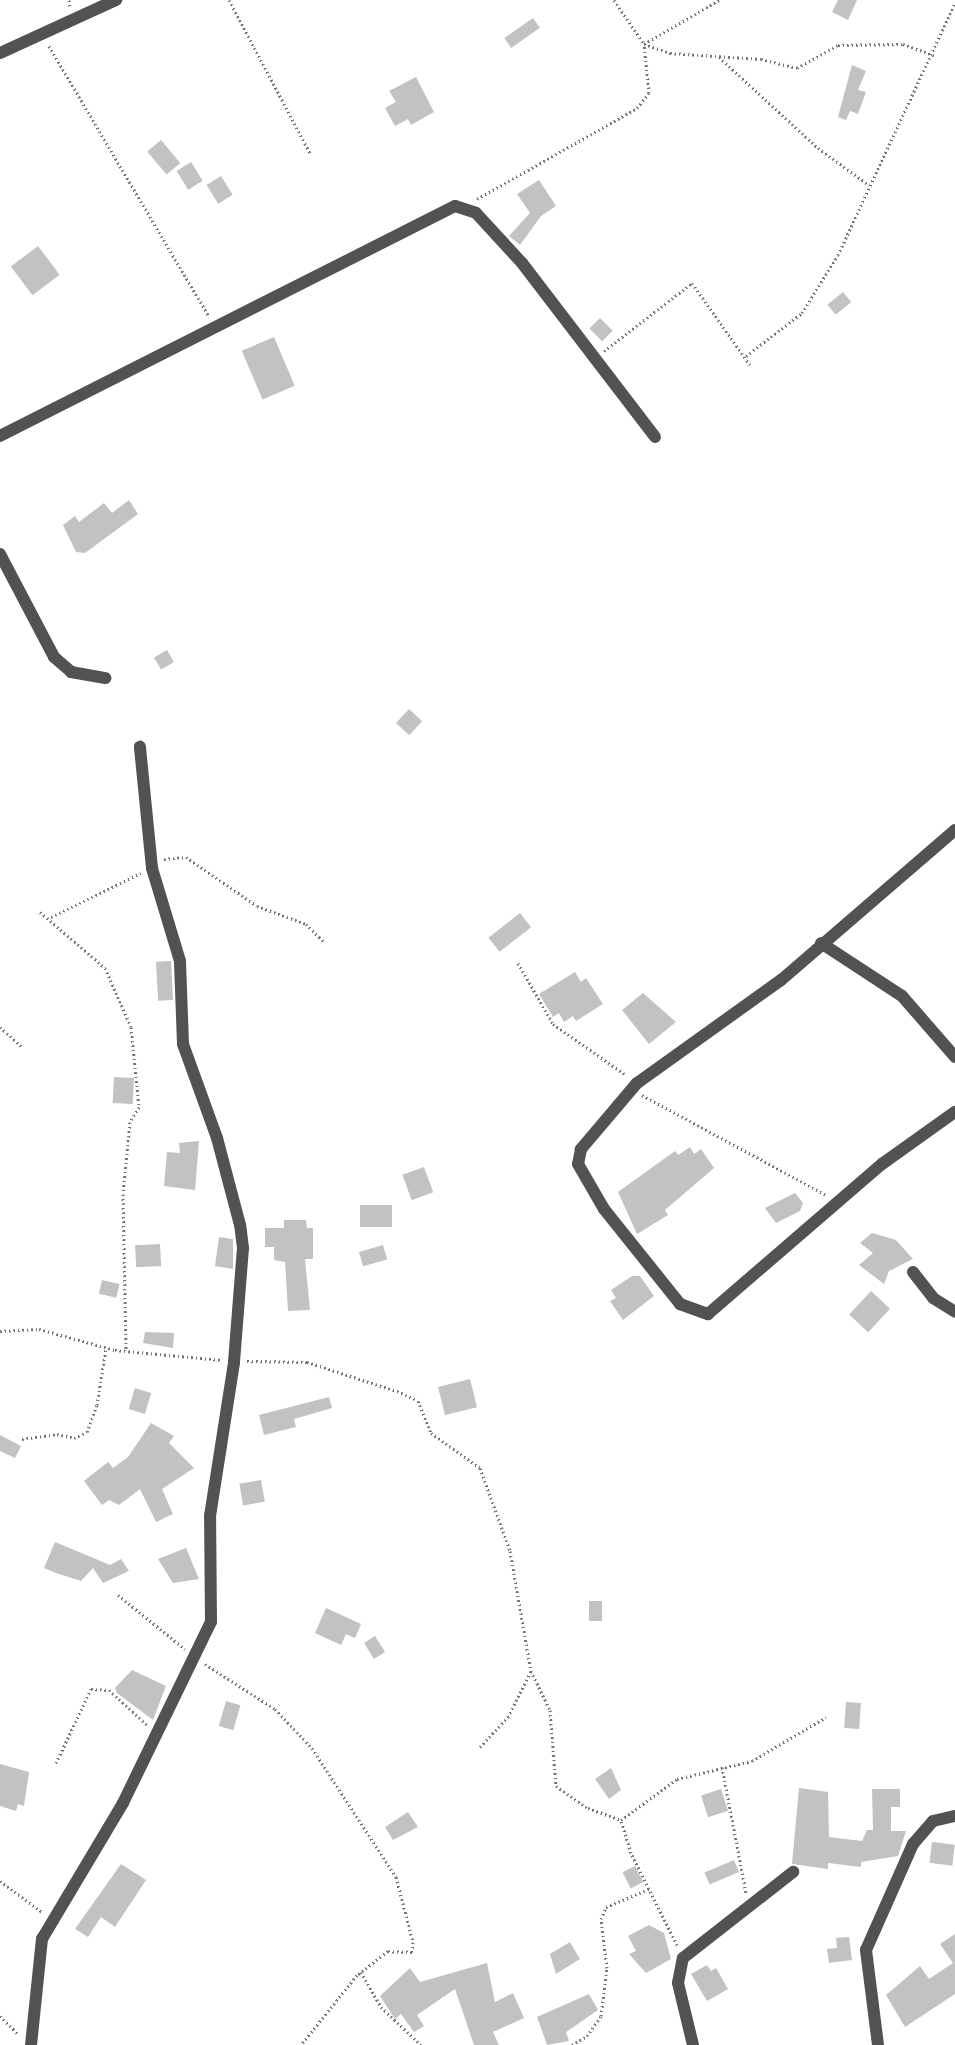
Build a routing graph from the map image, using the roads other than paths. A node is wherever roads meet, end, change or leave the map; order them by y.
1 (116, 0) edge
2 (0, 53) edge
3 (0, 436) edge
4 (655, 437) dead end
5 (0, 554) edge
6 (105, 678) dead end
7 (140, 747) dead end
8 (955, 830) edge
9 (841, 927) junction
10 (821, 943) junction
11 (842, 954) junction
12 (955, 1057) edge
13 (955, 1112) edge
14 (913, 1272) dead end
15 (955, 1312) edge
16 (955, 1816) edge
17 (793, 1872) dead end
18 (27, 2043) edge
19 (693, 2045) edge
20 (878, 2045) edge

1 - 2 street
3 - 4 street
5 - 6 street
7 - 18 street
8 - 9 street
9 - 10 street
9 - 11 street
10 - 11 street
10 - 13 street
11 - 12 street
14 - 15 street
16 - 20 street
17 - 19 street

